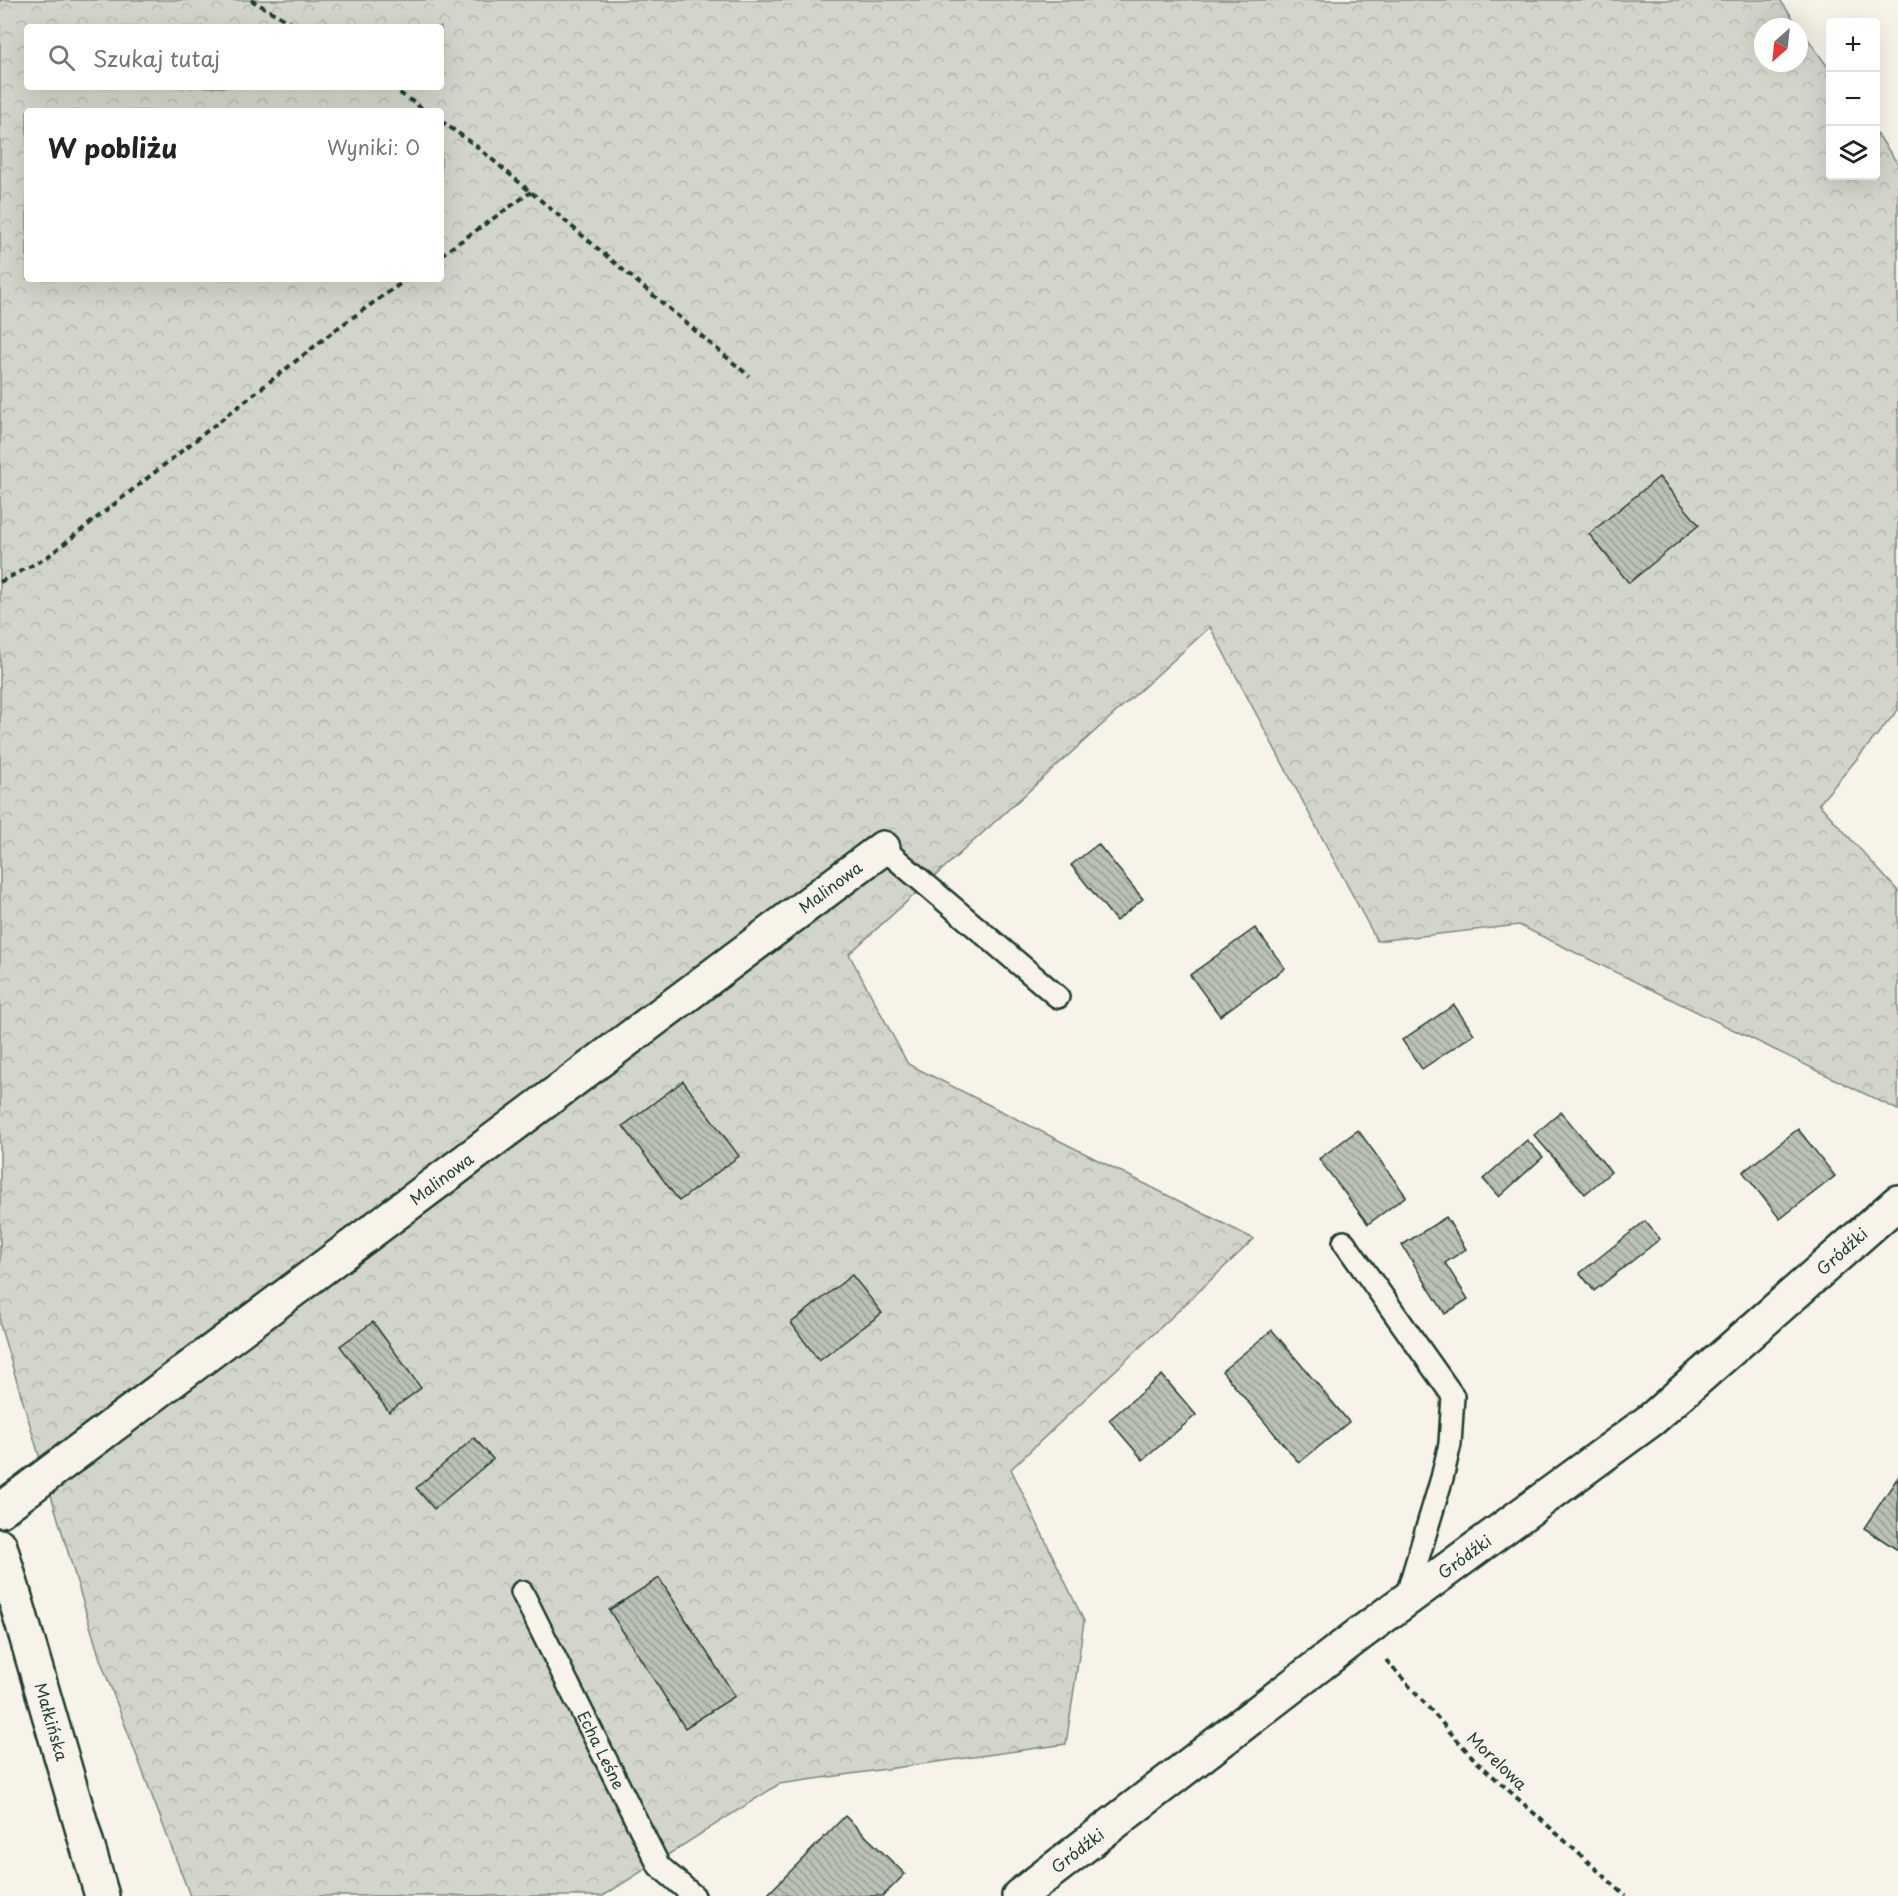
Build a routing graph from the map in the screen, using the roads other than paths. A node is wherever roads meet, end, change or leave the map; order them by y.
1 (883, 849) joint
2 (1058, 997) dead end
3 (1898, 1202) edge
4 (1344, 1242) dead end
5 (0, 1510) edge
6 (0, 1546) edge
7 (522, 1592) dead end
8 (1404, 1601) junction
9 (102, 1896) edge
10 (694, 1896) edge
11 (1019, 1896) edge

1 - 2 lane
1 - 5 street, Malinowa
3 - 8 street, Gródźki
4 - 8 lane
6 - 9 street, Małkińska
7 - 10 lane, Echa Leśne
8 - 11 street, Gródźki

